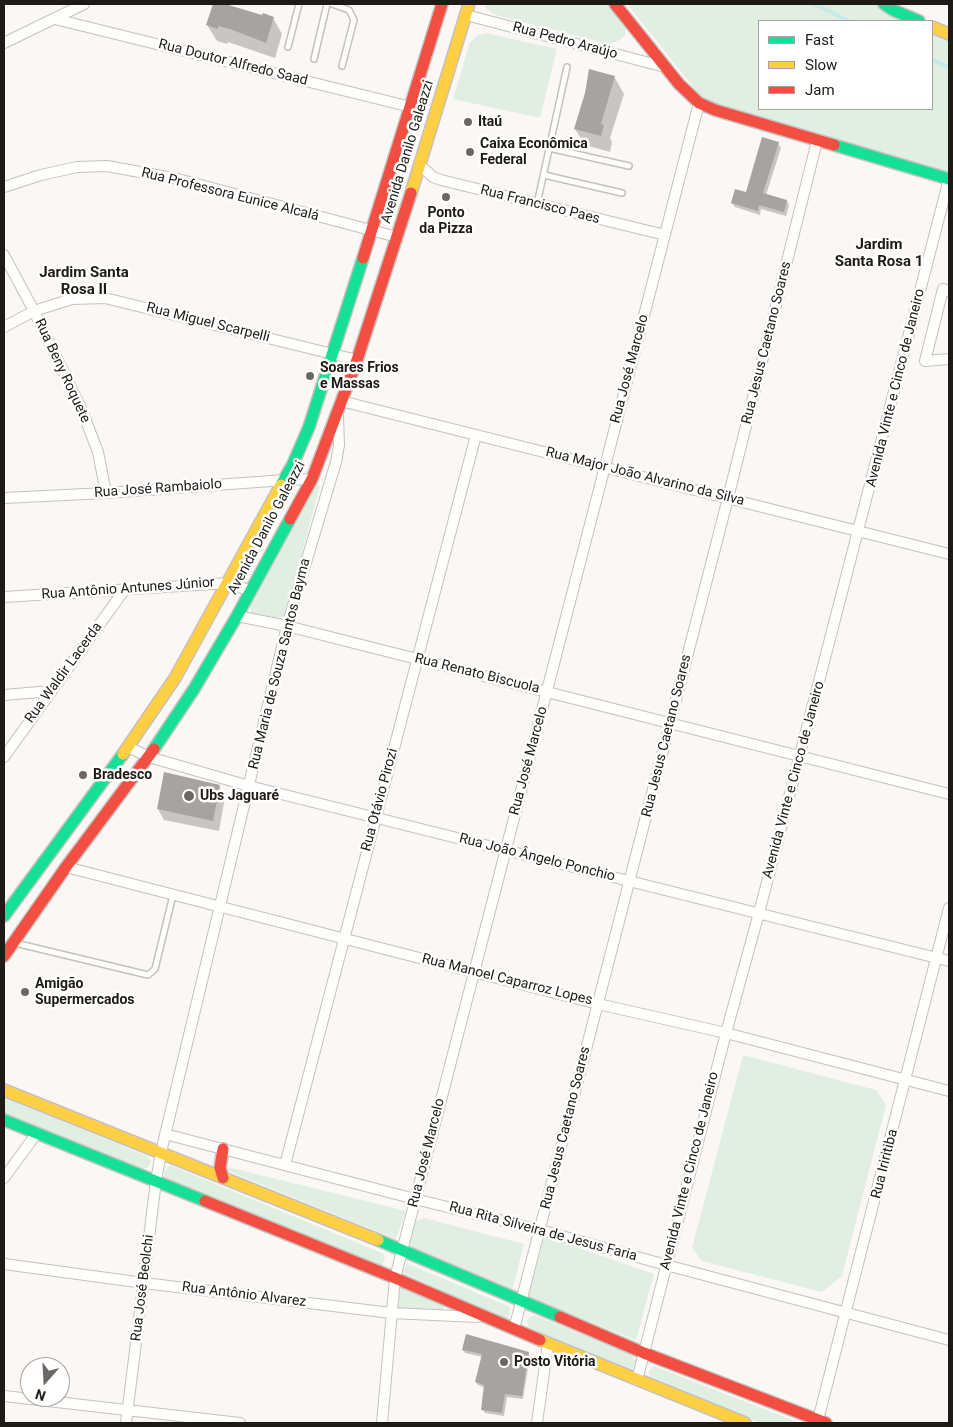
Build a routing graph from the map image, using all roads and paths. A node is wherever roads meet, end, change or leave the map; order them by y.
1 (84, 4) edge
2 (300, 4) edge
3 (327, 4) edge
4 (332, 4) edge
5 (442, 4) edge
6 (615, 4) edge
7 (884, 4) edge
8 (468, 9) edge
9 (55, 19) junction
10 (917, 20) edge
11 (933, 27) edge
12 (949, 34) edge
13 (4, 43) edge
14 (288, 47) dead end
15 (314, 59) dead end
16 (342, 66) dead end
17 (568, 67) dead end
18 (665, 68) junction
19 (699, 103) junction
20 (411, 107) junction
21 (817, 141) junction
22 (550, 148) junction
23 (420, 165) junction
24 (630, 166) dead end
25 (544, 175) junction
26 (949, 179) edge
27 (4, 187) edge
28 (622, 193) dead end
29 (537, 205) junction
30 (372, 231) junction
31 (665, 235) junction
32 (397, 237) junction
33 (4, 255) edge
34 (949, 291) edge
35 (34, 311) junction
36 (4, 327) edge
37 (334, 354) junction
38 (949, 359) edge
39 (357, 360) junction
40 (340, 405) junction
41 (476, 435) junction
42 (604, 467) junction
43 (312, 479) junction
44 (285, 480) junction
45 (106, 493) junction
46 (4, 498) edge
47 (728, 498) junction
48 (859, 531) junction
49 (949, 554) edge
50 (229, 583) junction
51 (126, 589) junction
52 (251, 591) junction
53 (4, 597) edge
54 (237, 616) junction
55 (287, 626) junction
56 (417, 659) junction
57 (51, 691) junction
58 (546, 692) junction
59 (4, 695) edge
60 (670, 723) junction
61 (128, 747) junction
62 (800, 756) junction
63 (4, 757) edge
64 (150, 757) junction
65 (249, 786) junction
66 (949, 794) edge
67 (376, 817) junction
68 (506, 850) junction
69 (66, 867) junction
70 (630, 881) junction
71 (174, 895) junction
72 (220, 907) junction
73 (949, 908) edge
74 (759, 913) junction
75 (4, 916) edge
76 (344, 939) junction
77 (13, 943) junction
78 (4, 956) edge
79 (936, 957) junction
80 (949, 961) edge
81 (474, 972) junction
82 (598, 1004) junction
83 (726, 1033) junction
84 (906, 1079) junction
85 (4, 1090) edge
86 (949, 1091) edge
87 (4, 1120) edge
88 (37, 1133) junction
89 (165, 1134) junction
90 (223, 1149) junction
91 (161, 1152) junction
92 (285, 1165) junction
93 (4, 1178) edge
94 (223, 1178) junction
95 (156, 1181) junction
96 (415, 1199) junction
97 (540, 1230) junction
98 (402, 1250) junction
99 (4, 1264) edge
100 (666, 1265) junction
101 (395, 1278) junction
102 (144, 1284) junction
103 (521, 1302) junction
104 (391, 1313) junction
105 (846, 1313) junction
106 (485, 1317) junction
107 (514, 1329) junction
108 (949, 1340) edge
109 (548, 1343) junction
110 (644, 1353) junction
111 (638, 1380) junction
112 (4, 1396) edge
113 (128, 1410) junction
114 (820, 1422) edge
115 (126, 1423) edge
116 (240, 1423) edge
117 (382, 1423) edge
118 (537, 1423) edge
119 (745, 1423) edge

1 - 9 street
2 - 14 lane
3 - 15 lane
4 - 16 lane
5 - 20 main road, Avenida Danilo Galeazzi
6 - 18 main road
7 - 10 main road
8 - 18 street, Rua Pedro Araújo
8 - 23 main road, Avenida Danilo Galeazzi
9 - 13 street
9 - 20 street, Rua Doutor Alfredo Saad
11 - 12 main road
17 - 22 lane
18 - 19 main road
19 - 21 main road
19 - 31 street, Rua José Marcelo
20 - 30 main road, Avenida Danilo Galeazzi
21 - 26 main road
21 - 47 street, Rua Jesus Caetano Soares
22 - 24 lane
22 - 25 lane
23 - 29 street, Rua Francisco Paes
23 - 32 main road, Avenida Danilo Galeazzi
25 - 28 lane
25 - 29 lane
26 - 48 street, Avenida Vinte e Cinco de Janeiro
27 - 30 street, Rua Professora Eunice Alcalá
29 - 31 street, Rua Francisco Paes
30 - 32 street, Rua Professora Eunice Alcalá
30 - 37 main road, Avenida Danilo Galeazzi
31 - 42 street, Rua José Marcelo
32 - 39 main road, Avenida Danilo Galeazzi
33 - 35 street, Rua Beny Roquete
34 - 38 street
35 - 36 street, Rua Miguel Scarpelli
35 - 37 street, Rua Miguel Scarpelli
35 - 45 street, Rua Beny Roquete
37 - 39 street, Rua Miguel Scarpelli
37 - 44 main road, Avenida Danilo Galeazzi
39 - 40 main road, Avenida Danilo Galeazzi
40 - 41 street, Rua Major João Alvarino da Silva
40 - 43 main road, Avenida Danilo Galeazzi
40 - 55 street, Rua Maria de Souza Santos Bayma
41 - 42 street, Rua Major João Alvarino da Silva
41 - 56 street, Rua Otávio Pirozi
42 - 47 street, Rua Major João Alvarino da Silva
42 - 58 street, Rua José Marcelo
43 - 44 street, Rua José Rambaiolo
43 - 52 main road, Avenida Danilo Galeazzi
44 - 45 street, Rua José Rambaiolo
44 - 50 main road, Avenida Danilo Galeazzi
45 - 46 street, Rua José Rambaiolo
47 - 48 street, Rua Major João Alvarino da Silva
47 - 60 street, Rua Jesus Caetano Soares
48 - 49 street, Rua Major João Alvarino da Silva
48 - 62 street, Avenida Vinte e Cinco de Janeiro
50 - 51 street, Rua Antônio Antunes Júnior
50 - 52 street, Rua Antônio Antunes Júnior
50 - 61 main road, Avenida Danilo Galeazzi
51 - 53 street, Rua Antônio Antunes Júnior
51 - 57 street, Rua Waldir Lacerda
52 - 54 main road, Avenida Danilo Galeazzi
54 - 55 street, Rua Renato Biscuola
54 - 64 main road, Avenida Danilo Galeazzi
55 - 56 street, Rua Renato Biscuola
55 - 65 street, Rua Maria de Souza Santos Bayma
56 - 58 street, Rua Renato Biscuola
56 - 67 street, Rua Otávio Pirozi
57 - 59 street
57 - 63 street, Rua Waldir Lacerda
58 - 60 street, Rua Renato Biscuola
58 - 68 street, Rua José Marcelo
60 - 62 street, Rua Renato Biscuola
60 - 70 street, Rua Jesus Caetano Soares
61 - 64 street, Rua João Ângelo Ponchio
61 - 75 main road, Avenida Danilo Galeazzi
62 - 66 street, Rua Renato Biscuola
62 - 74 street, Avenida Vinte e Cinco de Janeiro
64 - 65 street, Rua João Ângelo Ponchio
64 - 69 main road, Avenida Danilo Galeazzi
65 - 67 street, Rua João Ângelo Ponchio
65 - 72 street, Rua Maria de Souza Santos Bayma
67 - 68 street, Rua João Ângelo Ponchio
67 - 76 street, Rua Otávio Pirozi
68 - 70 street, Rua João Ângelo Ponchio
68 - 81 street, Rua José Marcelo
69 - 71 street, Rua Manoel Caparroz Lopes
69 - 77 main road, Avenida Danilo Galeazzi
70 - 74 street, Rua João Ângelo Ponchio
70 - 82 street, Rua Jesus Caetano Soares
71 - 72 street, Rua Manoel Caparroz Lopes
71 - 77 lane
72 - 76 street, Rua Manoel Caparroz Lopes
72 - 89 street, Rua Maria de Souza Santos Bayma
73 - 79 street, Rua Iriritiba
74 - 79 street, Rua João Ângelo Ponchio
74 - 83 street, Avenida Vinte e Cinco de Janeiro
76 - 81 street, Rua Manoel Caparroz Lopes
76 - 92 street, Rua Otávio Pirozi
77 - 78 main road, Avenida Danilo Galeazzi
79 - 80 street, Rua João Ângelo Ponchio
79 - 84 street, Rua Iriritiba
81 - 82 street, Rua Manoel Caparroz Lopes
81 - 96 street, Rua José Marcelo
82 - 83 street, Rua Manoel Caparroz Lopes
82 - 97 street, Rua Jesus Caetano Soares
83 - 84 street, Rua Manoel Caparroz Lopes
83 - 100 street, Avenida Vinte e Cinco de Janeiro
84 - 86 street, Rua Manoel Caparroz Lopes
84 - 105 street, Rua Iriritiba
85 - 91 main road
87 - 88 main road
88 - 93 street
88 - 95 main road
89 - 90 street, Rua Rita Silveira de Jesus Faria
89 - 91 street, Rua Maria de Souza Santos Bayma
90 - 92 street, Rua Rita Silveira de Jesus Faria
90 - 94 main road
91 - 94 main road
91 - 95 street, Rua José Beolchi
92 - 96 street, Rua Rita Silveira de Jesus Faria
94 - 98 main road
95 - 101 main road
95 - 102 street, Rua José Beolchi
96 - 97 street, Rua Rita Silveira de Jesus Faria
96 - 98 street, Rua José Marcelo
97 - 100 street, Rua Rita Silveira de Jesus Faria
97 - 103 street, Rua Jesus Caetano Soares
98 - 101 street, Rua José Marcelo
98 - 103 main road
99 - 102 street, Rua Antônio Alvarez
100 - 105 street, Rua Rita Silveira de Jesus Faria
100 - 110 street, Avenida Vinte e Cinco de Janeiro
101 - 104 street, Rua José Marcelo
101 - 106 main road
102 - 104 street, Rua Antônio Alvarez
102 - 113 street, Rua José Beolchi
103 - 107 street, Rua Jesus Caetano Soares
103 - 110 main road
104 - 106 street, Rua Antônio Alvarez
104 - 117 street, Rua José Marcelo
105 - 108 street, Rua Rita Silveira de Jesus Faria
105 - 114 street, Rua Iriritiba
106 - 107 main road
107 - 109 main road
109 - 111 main road
109 - 118 street
110 - 111 street, Avenida Vinte e Cinco de Janeiro
110 - 114 main road
111 - 119 main road
112 - 113 street
113 - 115 street, Rua José Beolchi
113 - 116 street

